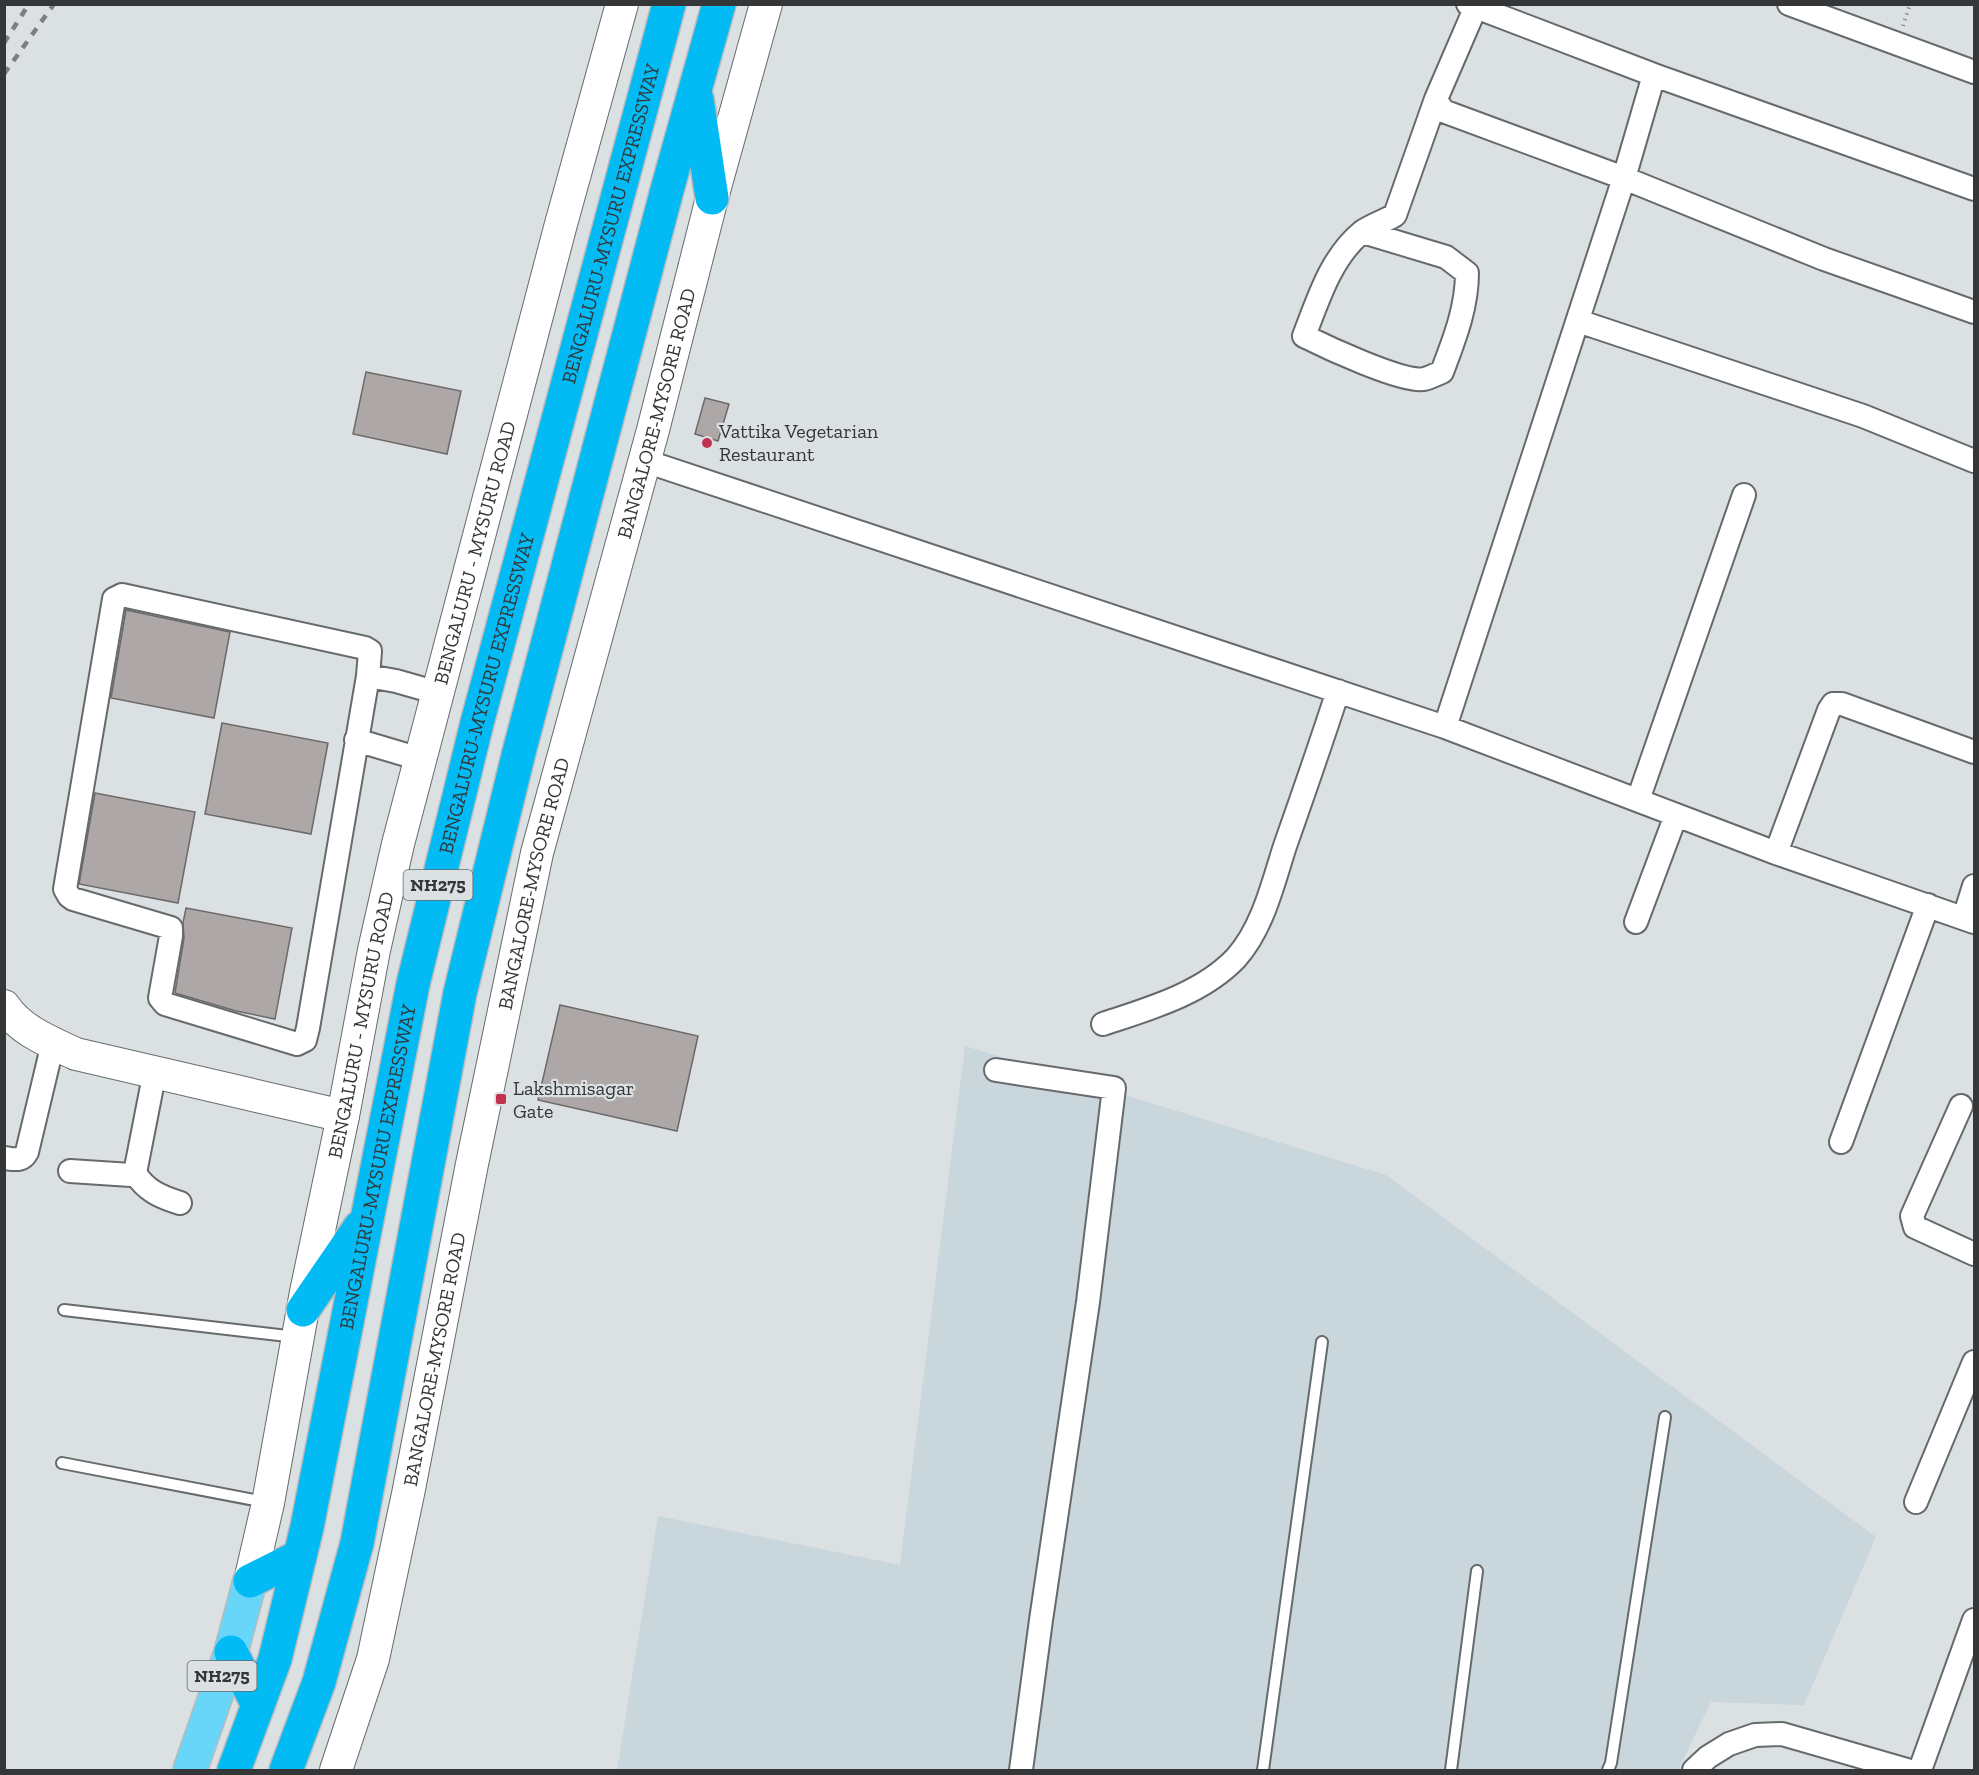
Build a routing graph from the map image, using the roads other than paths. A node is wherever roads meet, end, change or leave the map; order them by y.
1 (622, 4) edge
2 (669, 4) edge
3 (719, 4) edge
4 (766, 4) edge
5 (1474, 5) edge
6 (1795, 6) edge
7 (1974, 72) edge
8 (1654, 75) junction
9 (695, 88) junction
10 (1436, 99) junction
11 (1624, 178) junction
12 (1974, 189) edge
13 (712, 198) junction
14 (1363, 232) junction
15 (1974, 312) edge
16 (1578, 321) junction
17 (645, 461) junction
18 (1974, 461) edge
19 (1744, 495) dead end
20 (368, 676) junction
21 (1338, 692) junction
22 (438, 693) junction
23 (1445, 727) junction
24 (356, 740) junction
25 (1974, 752) edge
26 (420, 759) junction
27 (1638, 800) junction
28 (1676, 815) junction
29 (1776, 853) junction
30 (1974, 886) edge
31 (1928, 905) junction
32 (1969, 920) edge
33 (1636, 922) dead end
34 (4, 1006) edge
35 (1103, 1024) dead end
36 (52, 1043) junction
37 (996, 1070) dead end
38 (155, 1071) junction
39 (1961, 1106) dead end
40 (343, 1116) junction
41 (1841, 1142) dead end
42 (4, 1158) edge
43 (70, 1171) dead end
44 (135, 1173) junction
45 (180, 1203) dead end
46 (369, 1213) junction
47 (1974, 1254) edge
48 (64, 1310) dead end
49 (301, 1324) junction
50 (1322, 1342) dead end
51 (1974, 1362) edge
52 (1665, 1417) dead end
53 (62, 1462) dead end
54 (1916, 1502) dead end
55 (268, 1503) junction
56 (300, 1556) junction
57 (1477, 1571) dead end
58 (250, 1581) junction
59 (1974, 1620) edge
60 (231, 1653) junction
61 (258, 1705) junction
62 (190, 1770) edge
63 (234, 1770) edge
64 (286, 1770) edge
65 (336, 1770) edge
66 (1021, 1770) edge
67 (1263, 1770) edge
68 (1451, 1770) edge
69 (1608, 1770) edge
70 (1694, 1770) edge
71 (1907, 1770) edge
72 (1920, 1770) edge

1 - 22 street, BENGALURU - MYSURU ROAD / NH275
2 - 46 highway, BENGALURU-MYSURU EXPRESSWAY / NH275
3 - 9 highway, NH275
4 - 13 street, BANGALORE-MYSORE ROAD
5 - 8 street
5 - 10 street
6 - 7 street
8 - 11 street
8 - 12 street
9 - 13 highway
9 - 64 highway, NH275
10 - 11 street
10 - 14 street
11 - 15 street
11 - 16 street
13 - 17 street, BANGALORE-MYSORE ROAD
14 - 14 street
16 - 18 street
16 - 23 street
17 - 21 street
17 - 65 street, BANGALORE-MYSORE ROAD
19 - 27 street
20 - 22 street
20 - 24 street
20 - 24 street
21 - 23 street
21 - 35 street
22 - 26 street, BENGALURU - MYSURU ROAD / NH275
23 - 27 street
24 - 26 street
25 - 29 street
26 - 40 street, BENGALURU - MYSURU ROAD / NH275
27 - 28 street
28 - 29 street
28 - 33 street
29 - 31 street
30 - 32 street
31 - 32 street
31 - 41 street
34 - 36 street
36 - 38 street
36 - 42 street
37 - 66 street
38 - 40 street
38 - 44 street
39 - 47 street
40 - 49 street, BENGALURU - MYSURU ROAD / NH275
43 - 44 street
44 - 45 street
46 - 49 highway
46 - 56 highway, BENGALURU-MYSURU EXPRESSWAY / NH275
48 - 49 lane
49 - 55 street, BENGALURU - MYSURU ROAD / NH275
50 - 67 lane
51 - 54 street
52 - 69 lane
53 - 55 lane
55 - 58 street, BENGALURU - MYSURU ROAD / NH275
56 - 58 highway
56 - 61 highway, BENGALURU-MYSURU EXPRESSWAY / NH275
57 - 68 lane
58 - 60 main road, BENGALURU - MYSURU ROAD / NH275
59 - 72 street
60 - 61 highway
60 - 62 main road, BENGALURU - MYSURU ROAD / NH275
61 - 63 highway, BENGALURU-MYSURU EXPRESSWAY / NH275
70 - 71 street

